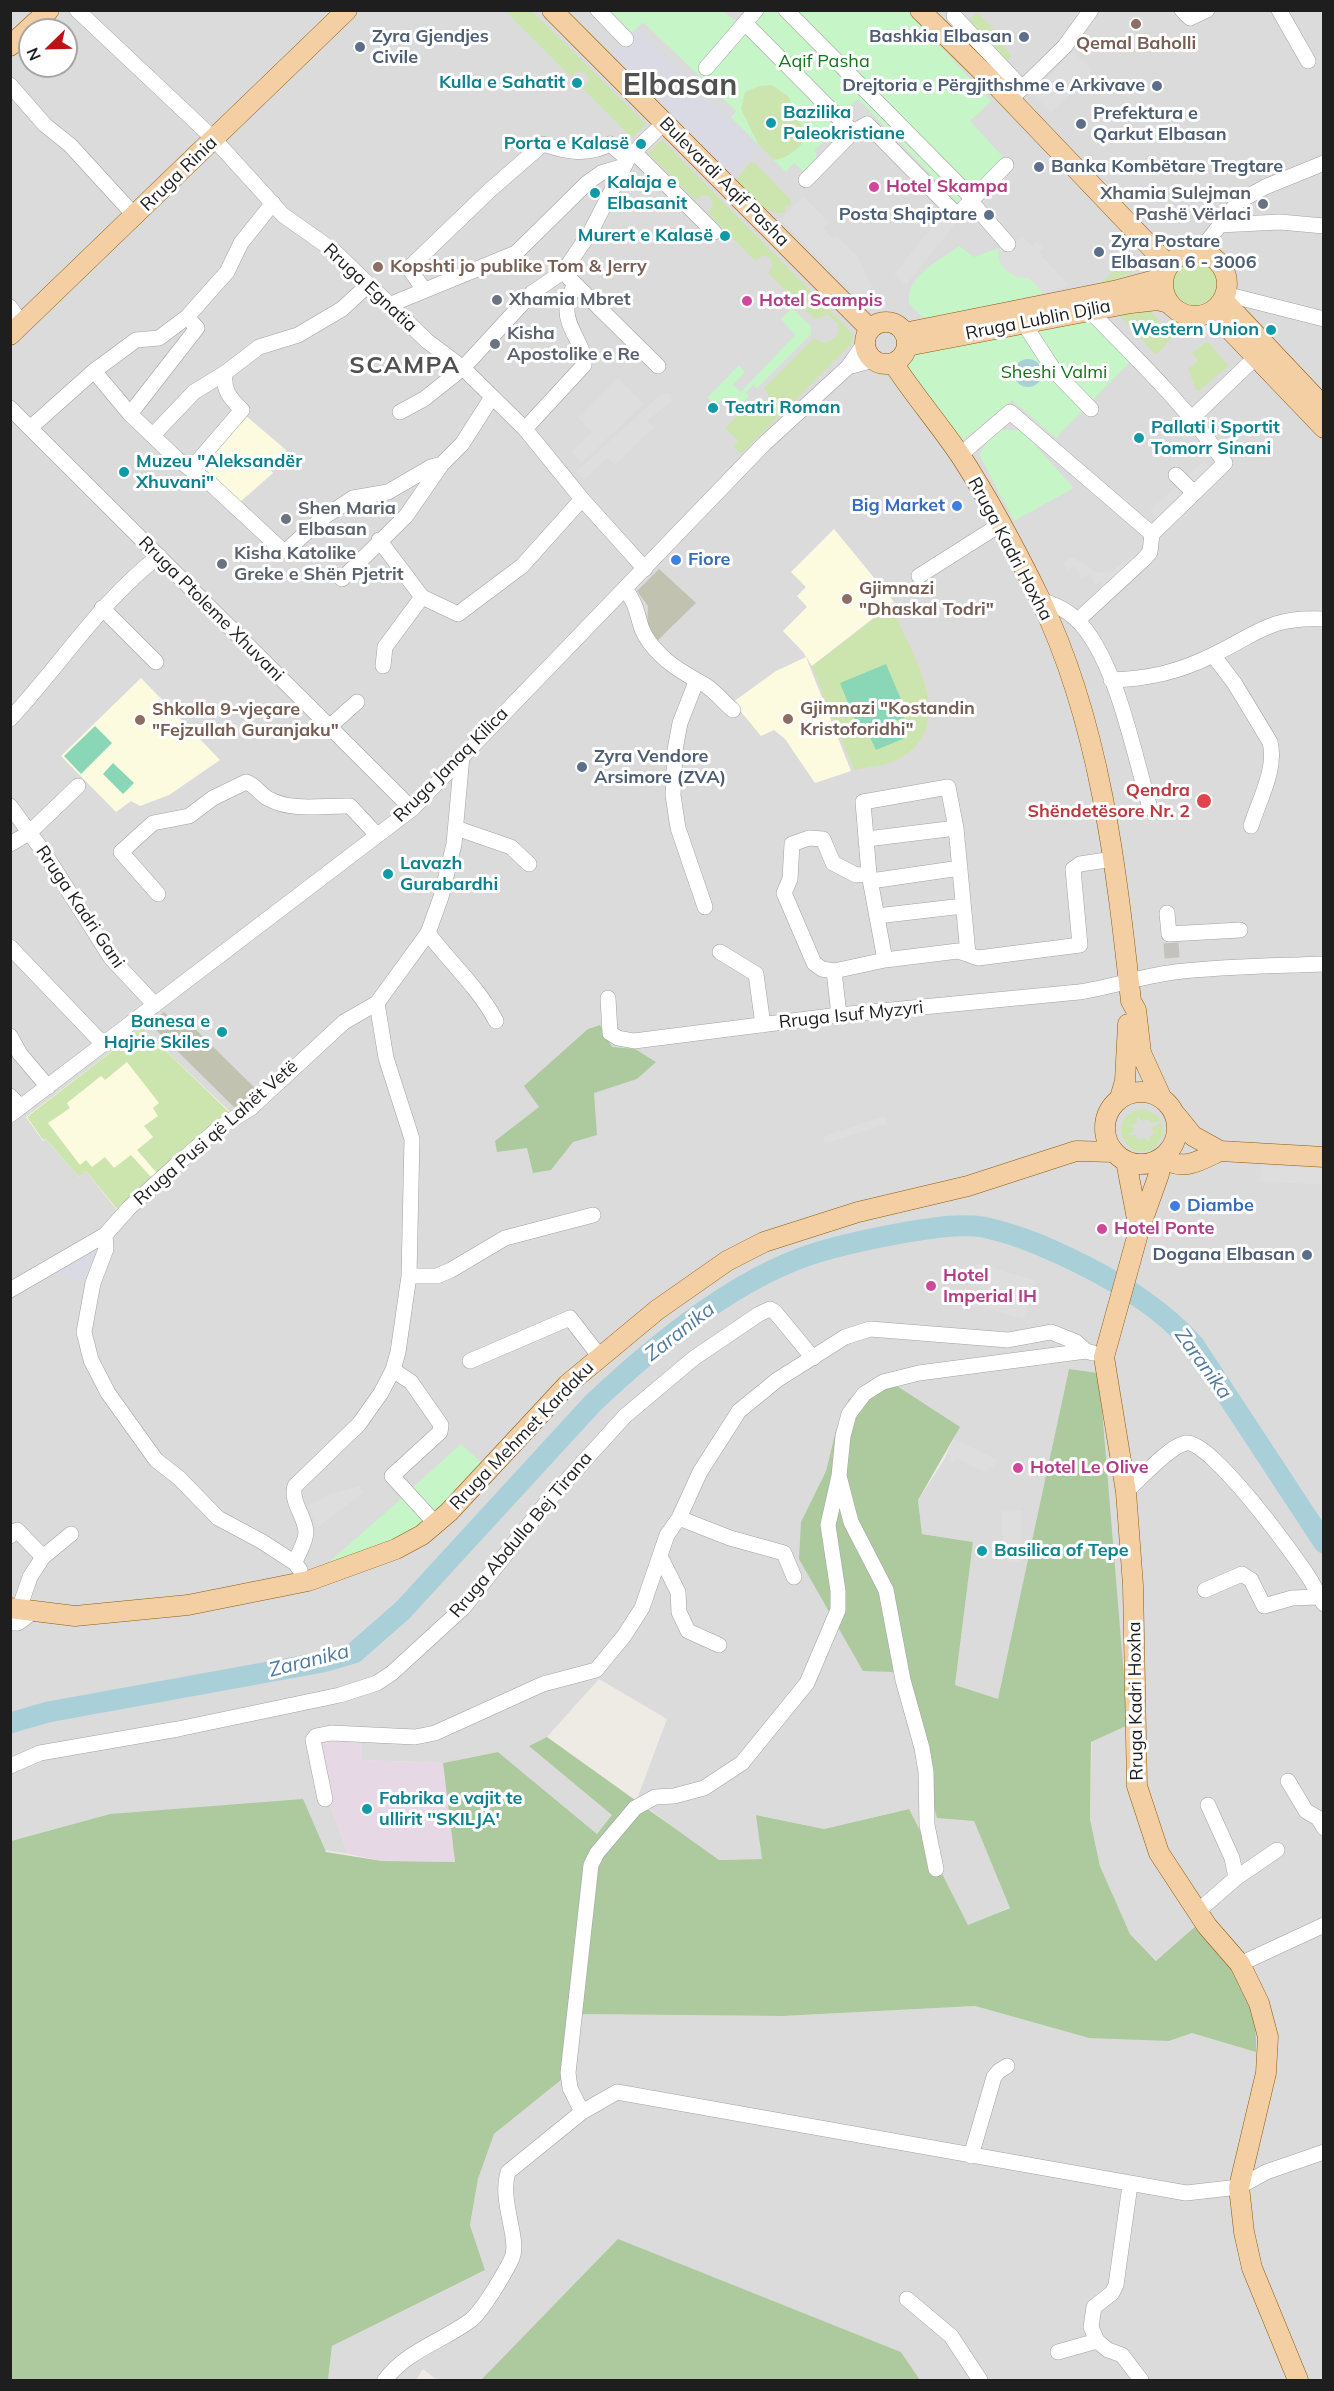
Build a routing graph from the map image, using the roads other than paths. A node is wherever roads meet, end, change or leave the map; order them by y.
1 (49, 10) edge
2 (77, 10) edge
3 (347, 10) edge
4 (552, 10) edge
5 (598, 10) edge
6 (756, 10) edge
7 (786, 10) edge
8 (920, 10) edge
9 (1091, 10) edge
10 (1182, 10) edge
11 (1207, 10) edge
12 (1279, 10) edge
13 (946, 13) edge
14 (745, 23) junction
15 (14, 36) edge
16 (626, 39) dead end
17 (1308, 62) dead end
18 (706, 68) dead end
19 (10, 86) edge
20 (1017, 93) junction
21 (664, 123) junction
22 (853, 132) junction
23 (215, 140) junction
24 (632, 155) junction
25 (1323, 163) edge
26 (1006, 165) dead end
27 (806, 180) dead end
28 (972, 198) junction
29 (273, 203) junction
30 (135, 216) junction
31 (1219, 225) junction
32 (1323, 226) edge
33 (714, 232) dead end
34 (1008, 244) dead end
35 (1199, 252) junction
36 (1169, 267) junction
37 (564, 271) junction
38 (368, 285) junction
39 (574, 285) junction
40 (424, 290) junction
41 (1222, 298) junction
42 (1169, 303) junction
43 (389, 305) junction
44 (10, 308) edge
45 (1089, 310) junction
46 (1323, 312) edge
47 (1323, 319) edge
48 (192, 323) junction
49 (1026, 327) dead end
50 (16, 330) edge
51 (906, 339) junction
52 (869, 344) junction
53 (1256, 357) junction
54 (893, 363) junction
55 (658, 366) dead end
56 (464, 368) junction
57 (94, 371) junction
58 (225, 373) junction
59 (492, 397) junction
60 (1323, 407) edge
61 (1091, 409) dead end
62 (400, 412) dead end
63 (12, 414) edge
64 (130, 414) junction
65 (1191, 419) junction
66 (30, 428) junction
67 (1323, 428) edge
68 (525, 429) junction
69 (153, 435) junction
70 (960, 455) junction
71 (442, 464) junction
72 (192, 468) junction
73 (1176, 475) dead end
74 (1194, 493) junction
75 (582, 499) junction
76 (1000, 524) junction
77 (1152, 534) junction
78 (380, 540) junction
79 (159, 556) junction
80 (645, 569) junction
81 (919, 576) dead end
82 (342, 579) dead end
83 (626, 589) junction
84 (422, 597) junction
85 (1040, 600) junction
86 (102, 608) junction
87 (1078, 620) junction
88 (1323, 620) edge
89 (1213, 655) junction
90 (156, 662) dead end
91 (383, 666) dead end
92 (1111, 680) junction
93 (696, 682) junction
94 (357, 702) dead end
95 (733, 710) dead end
96 (10, 719) edge
97 (328, 728) junction
98 (462, 756) junction
99 (78, 786) dead end
100 (10, 806) edge
101 (1150, 808) dead end
102 (412, 809) junction
103 (1251, 826) dead end
104 (456, 828) junction
105 (956, 828) junction
106 (29, 833) junction
107 (377, 835) junction
108 (867, 839) junction
109 (10, 844) edge
110 (1113, 859) junction
111 (529, 864) dead end
112 (960, 868) junction
113 (870, 877) junction
114 (158, 894) dead end
115 (963, 906) junction
116 (705, 907) dead end
117 (1167, 913) dead end
118 (877, 916) junction
119 (1240, 930) dead end
120 (428, 933) junction
121 (10, 947) edge
122 (720, 952) dead end
123 (968, 954) junction
124 (885, 960) junction
125 (1323, 964) edge
126 (834, 971) junction
127 (1130, 992) junction
128 (608, 998) dead end
129 (377, 1003) junction
130 (155, 1005) junction
131 (839, 1015) junction
132 (496, 1021) dead end
133 (763, 1025) junction
134 (10, 1036) edge
135 (103, 1044) junction
136 (48, 1087) junction
137 (1161, 1097) junction
138 (1120, 1098) junction
139 (14, 1106) edge
140 (1175, 1114) junction
141 (1105, 1126) junction
142 (1076, 1151) junction
143 (1220, 1151) junction
144 (1120, 1157) junction
145 (1323, 1157) edge
146 (1162, 1159) junction
147 (1192, 1164) junction
148 (1157, 1182) junction
149 (593, 1215) dead end
150 (1139, 1230) junction
151 (105, 1235) junction
152 (410, 1276) junction
153 (10, 1290) edge
154 (1099, 1351) junction
155 (600, 1357) junction
156 (813, 1358) junction
157 (470, 1361) dead end
158 (393, 1370) junction
159 (839, 1476) junction
160 (1126, 1492) junction
161 (679, 1518) junction
162 (436, 1524) junction
163 (70, 1534) dead end
164 (10, 1536) edge
165 (43, 1557) junction
166 (661, 1558) junction
167 (295, 1563) junction
168 (794, 1577) dead end
169 (308, 1581) junction
170 (1204, 1590) dead end
171 (1321, 1601) edge
172 (18, 1613) edge
173 (719, 1645) dead end
174 (10, 1766) edge
175 (1288, 1781) dead end
176 (325, 1799) dead end
177 (1208, 1805) dead end
178 (1323, 1828) edge
179 (1277, 1850) dead end
180 (936, 1869) dead end
181 (1236, 1878) junction
182 (1197, 1912) junction
183 (1323, 1925) edge
184 (1240, 1964) junction
185 (1007, 2066) dead end
186 (582, 2112) junction
187 (1323, 2152) edge
188 (971, 2156) junction
189 (1130, 2185) junction
190 (1239, 2187) junction
191 (907, 2299) dead end
192 (1096, 2341) junction
193 (1058, 2352) dead end
194 (385, 2380) edge
195 (980, 2380) edge
196 (1141, 2380) edge
197 (1298, 2380) edge

1 - 15 main road
2 - 23 street, Rruga Egnatia
3 - 23 main road, Rruga Rinia
4 - 21 main road, Bulevardi Aqif Pasha
5 - 16 street
6 - 14 street
7 - 28 street
8 - 20 main road
9 - 20 street
10 - 11 street
12 - 17 street
13 - 20 main road
14 - 18 street
14 - 22 street
19 - 30 street
20 - 36 main road
21 - 24 street
21 - 52 main road, Bulevardi Aqif Pasha
22 - 27 street
22 - 28 street
23 - 29 street, Rruga Egnatia
23 - 30 main road, Rruga Rinia
24 - 33 street
24 - 37 street
24 - 40 street
24 - 40 street
25 - 31 street
26 - 28 street
28 - 34 street
29 - 38 street, Rruga Egnatia
29 - 48 street
30 - 50 main road, Rruga Rinia
31 - 32 street
31 - 35 street
35 - 36 main road
35 - 41 main road
36 - 42 main road
36 - 51 main road, Rruga Lublin Djlia
37 - 39 street
37 - 56 street
38 - 43 street, Rruga Egnatia
38 - 58 street
39 - 55 street
39 - 68 street
40 - 43 street
41 - 42 main road
41 - 46 street
41 - 47 street
41 - 53 main road
41 - 60 main road
42 - 45 main road, Rruga Lublin Djlia
43 - 56 street, Rruga Egnatia
44 - 50 street
45 - 51 main road, Rruga Lublin Djlia
45 - 65 street
48 - 57 street
48 - 64 street
49 - 61 street
51 - 52 main road
51 - 54 main road
52 - 54 main road
52 - 80 street, Rruga Janaq Kilica
53 - 65 street
53 - 67 main road
54 - 70 main road, Rruga Kadri Hoxha
56 - 59 street, Rruga Egnatia
56 - 62 street
57 - 64 street
57 - 66 street
58 - 69 street
58 - 72 street
59 - 68 street, Rruga Egnatia
59 - 71 street
63 - 66 street, Rruga Ptoleme Xhuvani
64 - 69 street
65 - 74 street
66 - 79 street, Rruga Ptoleme Xhuvani
68 - 75 street, Rruga Egnatia
69 - 72 street
70 - 76 main road, Rruga Kadri Hoxha
70 - 77 street
71 - 72 street
71 - 78 street
73 - 74 street
74 - 77 street
75 - 80 street, Rruga Egnatia
75 - 84 street
76 - 81 street
76 - 85 main road, Rruga Kadri Hoxha
77 - 87 street
78 - 82 street
78 - 84 street
79 - 86 street
79 - 97 street, Rruga Ptoleme Xhuvani
80 - 83 street, Rruga Janaq Kilica
83 - 93 street
83 - 98 street, Rruga Janaq Kilica
84 - 91 street
85 - 87 street
85 - 110 main road, Rruga Kadri Hoxha
86 - 90 street
86 - 96 street
87 - 92 street
88 - 89 street
89 - 92 street
89 - 103 street
92 - 101 street
93 - 95 street
93 - 116 street
94 - 97 street
97 - 102 street, Rruga Ptoleme Xhuvani
98 - 102 street, Rruga Janaq Kilica
98 - 104 street, Rruga Pusi që Lahët Vetë
99 - 106 street
100 - 106 street, Rruga Kadri Gani
102 - 107 street, Rruga Janaq Kilica
104 - 111 street
104 - 120 street, Rruga Pusi që Lahët Vetë
105 - 108 street
105 - 108 street
105 - 112 street
106 - 109 street
106 - 130 street, Rruga Kadri Gani
107 - 114 street
107 - 130 street, Rruga Janaq Kilica
108 - 113 street
110 - 123 street
110 - 127 main road, Rruga Kadri Hoxha
112 - 113 street
112 - 115 street
113 - 118 street
113 - 126 street
115 - 118 street
115 - 123 street
117 - 119 street
118 - 124 street
120 - 129 street, Rruga Pusi që Lahët Vetë
120 - 132 street
121 - 135 street
122 - 133 street
123 - 124 street
124 - 126 street
125 - 127 street, Rruga Isuf Myzyri
126 - 131 street
127 - 131 street, Rruga Isuf Myzyri
127 - 137 main road, Rruga Kadri Hoxha
127 - 138 main road, Rruga Kadri Hoxha
128 - 133 street, Rruga Isuf Myzyri
129 - 151 street, Rruga Pusi që Lahët Vetë
129 - 152 street
130 - 135 street, Rruga Janaq Kilica
131 - 133 street, Rruga Isuf Myzyri
134 - 136 street
135 - 136 street, Rruga Janaq Kilica
136 - 139 street, Rruga Janaq Kilica
137 - 138 main road
137 - 140 main road
138 - 141 main road
140 - 143 main road
140 - 146 main road
141 - 142 main road, Rruga Mehmet Kardaku
141 - 144 main road
142 - 144 main road, Rruga Mehmet Kardaku
142 - 155 main road, Rruga Mehmet Kardaku
143 - 145 main road
143 - 147 main road
144 - 146 main road
144 - 150 main road, Rruga Kadri Hoxha
146 - 147 main road
146 - 148 main road, Rruga Kadri Hoxha
147 - 148 main road
148 - 150 main road, Rruga Kadri Hoxha
149 - 152 street
150 - 154 main road, Rruga Kadri Hoxha
151 - 153 street, Rruga Pusi që Lahët Vetë
151 - 167 street
152 - 158 street
154 - 156 street
154 - 159 street
154 - 160 main road, Rruga Kadri Hoxha
155 - 157 street
155 - 162 main road, Rruga Mehmet Kardaku
156 - 161 street
156 - 174 street, Rruga Abdulla Bej Tirana
158 - 162 street
158 - 167 street
159 - 180 street
159 - 186 street
160 - 171 street
160 - 182 main road, Rruga Kadri Hoxha
161 - 166 street
161 - 168 street
162 - 169 main road, Rruga Mehmet Kardaku
163 - 165 street
164 - 165 street
165 - 172 street
166 - 173 street
166 - 176 street
167 - 169 street
169 - 172 main road, Rruga Mehmet Kardaku
170 - 171 street
175 - 178 street
177 - 181 street
179 - 181 street
181 - 182 street
182 - 184 main road, Rruga Kadri Hoxha
183 - 184 street
184 - 190 main road, Rruga Kadri Hoxha
185 - 188 street
186 - 188 street
186 - 194 street
187 - 190 street
188 - 189 street
189 - 190 street
189 - 192 street
190 - 197 main road, Rruga Kadri Hoxha
191 - 195 street
192 - 193 street
192 - 196 street

